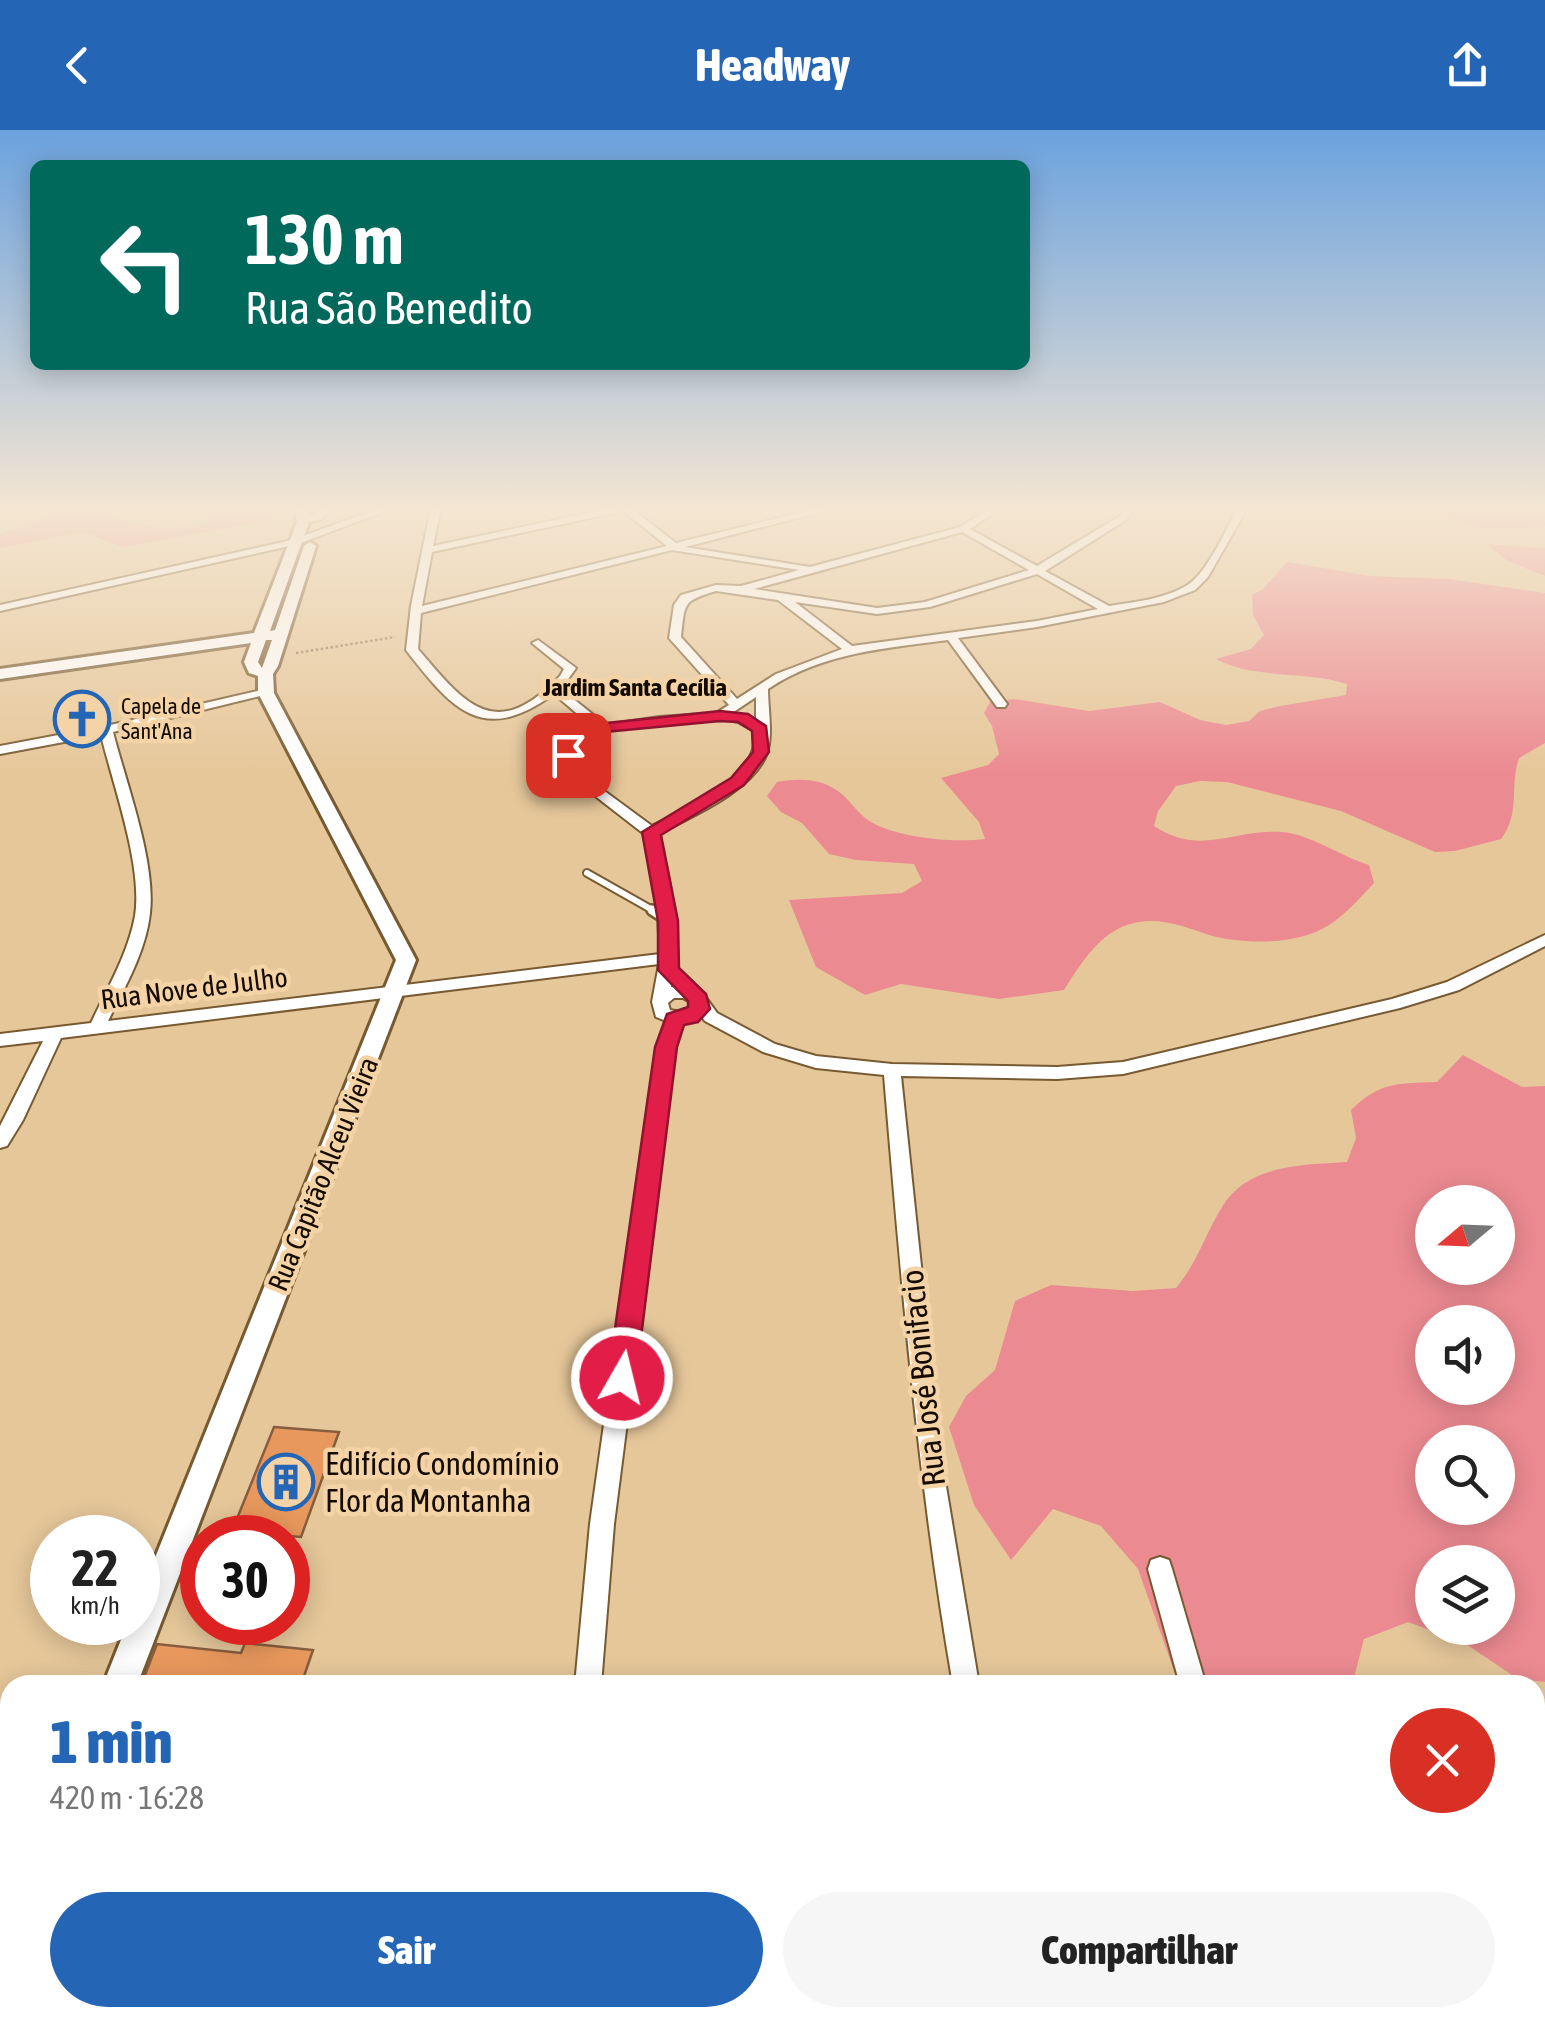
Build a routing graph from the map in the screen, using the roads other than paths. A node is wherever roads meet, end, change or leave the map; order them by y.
1 (56, 595) edge
2 (275, 595) edge
3 (293, 595) edge
4 (421, 595) edge
5 (480, 595) edge
6 (691, 595) edge
7 (773, 595) edge
8 (949, 595) edge
9 (1081, 595) edge
10 (1173, 595) edge
11 (781, 597) junction
12 (0, 608) edge
13 (1106, 609) junction
14 (418, 610) junction
15 (281, 634) junction
16 (260, 636) junction
17 (951, 636) junction
18 (538, 643) dead end
19 (850, 650) junction
20 (0, 674) edge
21 (265, 684) junction
22 (553, 688) junction
23 (763, 690) junction
24 (735, 704) junction
25 (1001, 704) dead end
26 (720, 716) junction
27 (602, 728) junction
28 (106, 730) junction
29 (760, 730) junction
30 (0, 750) edge
31 (651, 832) junction
32 (587, 874) dead end
33 (668, 921) junction
34 (1545, 940) edge
35 (668, 964) junction
36 (394, 993) junction
37 (692, 996) junction
38 (660, 1002) junction
39 (711, 1016) junction
40 (682, 1018) junction
41 (97, 1027) junction
42 (56, 1032) junction
43 (0, 1040) edge
44 (892, 1070) junction
45 (0, 1141) edge
46 (1160, 1569) dead end
47 (124, 1675) edge
48 (589, 1675) edge
49 (964, 1675) edge
50 (1190, 1675) edge

1 - 12 street
2 - 16 street
3 - 15 street
4 - 14 street
5 - 14 street
6 - 24 street
7 - 11 street
8 - 11 street
9 - 13 street
10 - 13 street
11 - 19 street
13 - 17 street
14 - 22 street
15 - 16 street
15 - 21 street
16 - 20 street
16 - 21 street
17 - 19 street
17 - 25 street
18 - 22 street
19 - 23 street
21 - 28 street
21 - 36 street, Rua Capitão Alceu Vieira
22 - 27 street
23 - 24 street
23 - 29 street
24 - 26 street
26 - 27 street
26 - 29 street
27 - 31 street
28 - 30 street
28 - 41 street
29 - 31 street
31 - 33 street
32 - 33 lane
33 - 35 street
34 - 44 street
35 - 36 street, Rua Nove de Julho
35 - 37 street
35 - 38 street
36 - 41 street, Rua Nove de Julho
36 - 47 street, Rua Capitão Alceu Vieira
37 - 38 street
37 - 39 street
37 - 40 street
38 - 40 street
39 - 40 street
39 - 44 street
40 - 48 street
41 - 42 street, Rua Nove de Julho
42 - 43 street, Rua Nove de Julho
42 - 45 street
44 - 49 street, Rua José Bonifacio
46 - 50 street

